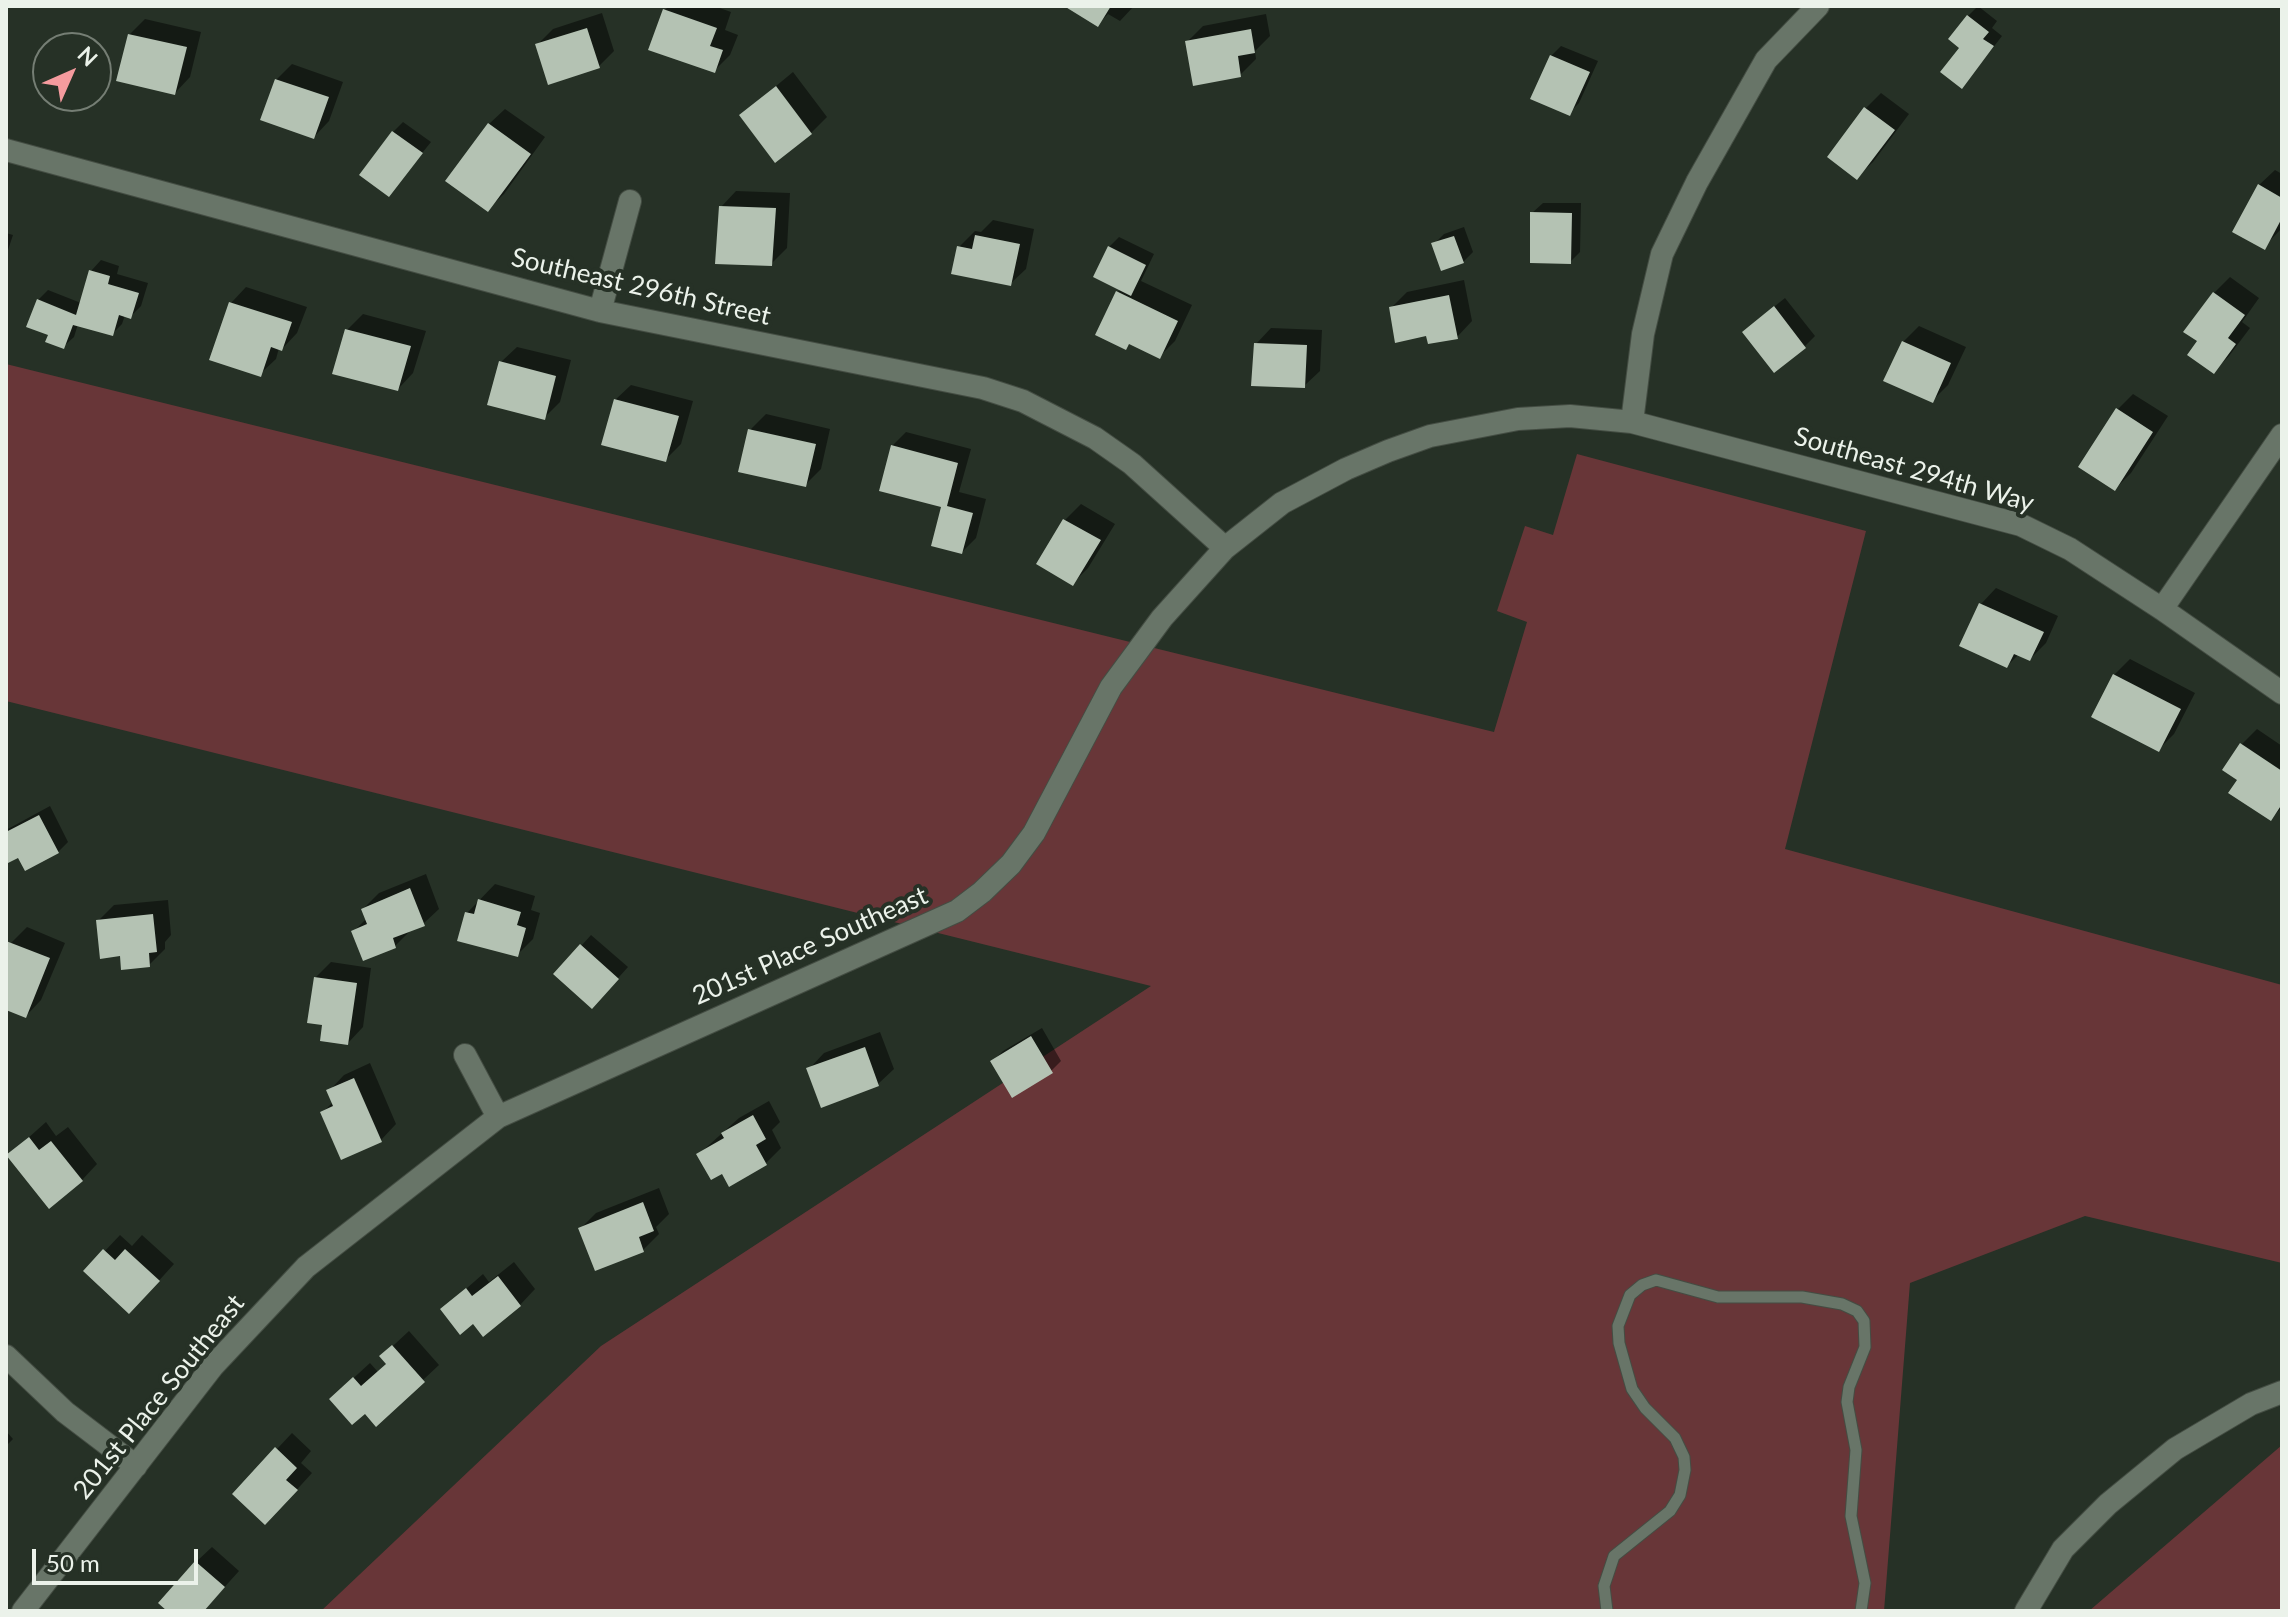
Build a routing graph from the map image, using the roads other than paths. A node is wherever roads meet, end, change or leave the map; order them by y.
1 (1818, 6) edge
2 (6, 150) edge
3 (630, 201) dead end
4 (600, 311) junction
5 (1632, 422) junction
6 (2282, 435) edge
7 (1225, 548) junction
8 (2162, 609) junction
9 (2282, 693) edge
10 (465, 1055) dead end
11 (498, 1117) junction
12 (6, 1356) edge
13 (2282, 1392) edge
14 (136, 1466) junction
15 (23, 1611) edge
16 (1607, 1611) edge
17 (1861, 1611) edge
18 (2026, 1611) edge

1 - 5 street
2 - 4 street, Southeast 296th Street
3 - 4 street
4 - 7 street, Southeast 296th Street
5 - 7 street, 201st Place Southeast
5 - 8 street, Southeast 294th Way
6 - 8 street
7 - 11 street, 201st Place Southeast
8 - 9 street, Southeast 294th Way
10 - 11 street
11 - 14 street, 201st Place Southeast
12 - 14 street
13 - 18 street
14 - 15 street, 201st Place Southeast
16 - 17 lane

